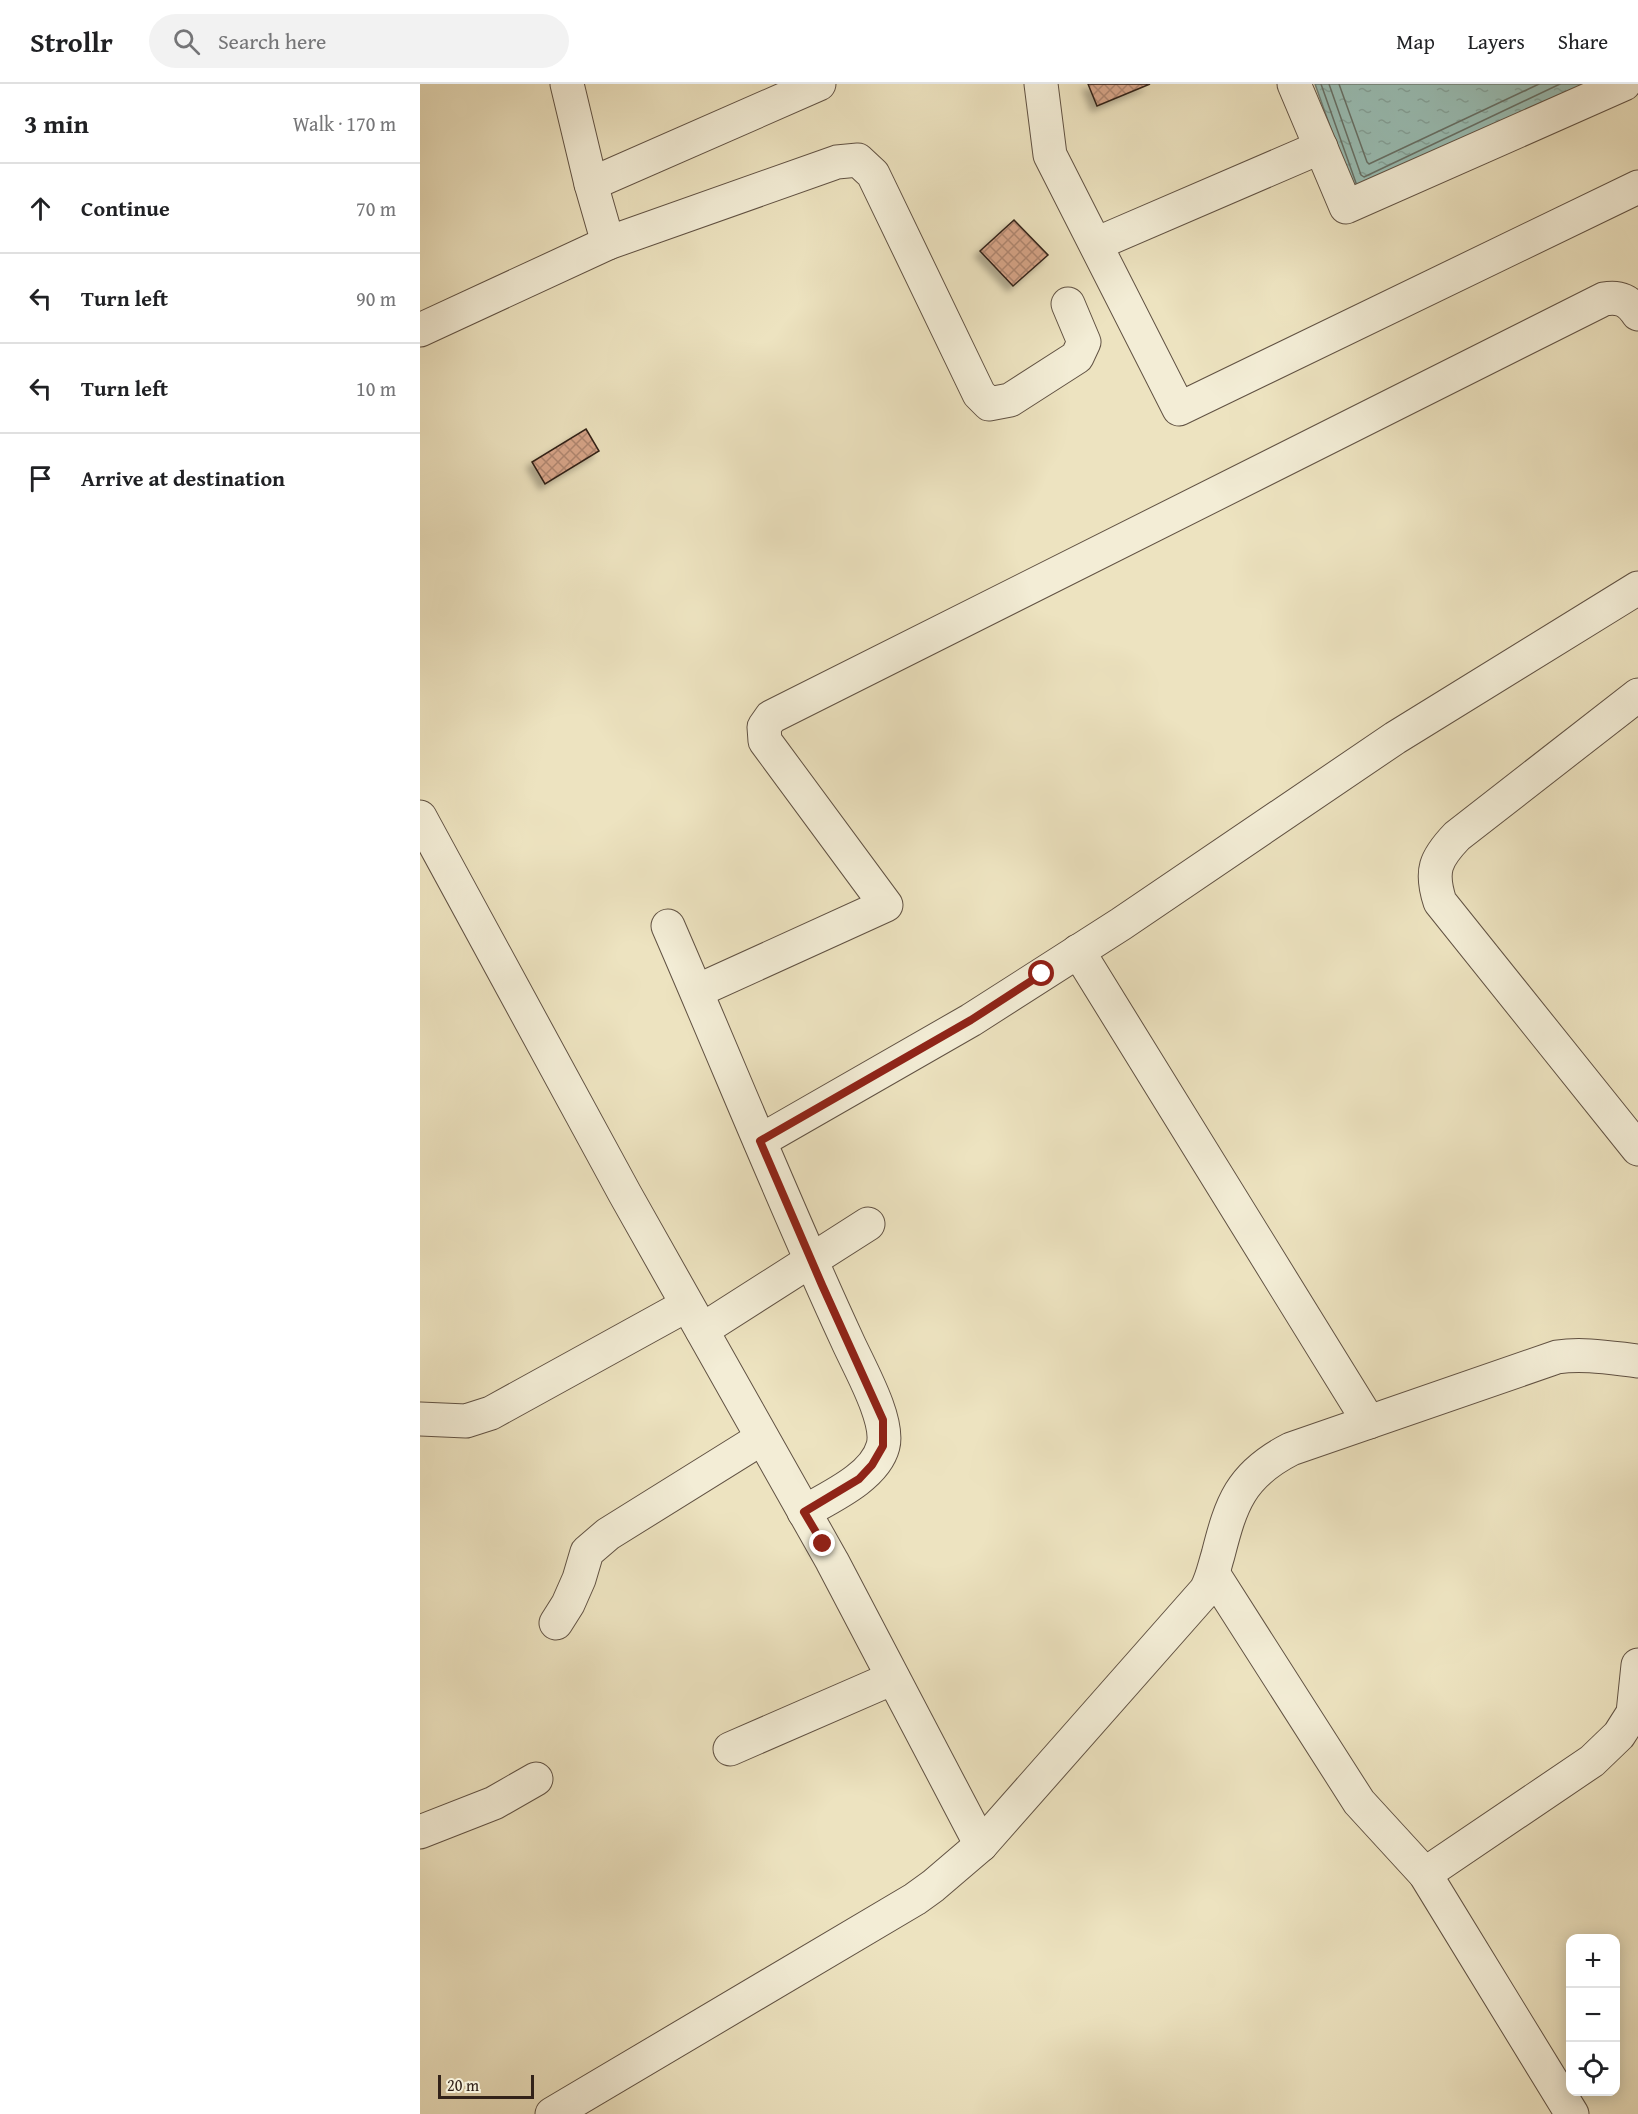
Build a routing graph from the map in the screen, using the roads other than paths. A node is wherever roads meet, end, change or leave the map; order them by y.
1 (567, 84) edge
2 (819, 84) edge
3 (1041, 84) edge
4 (1294, 84) edge
5 (1624, 84) edge
6 (1321, 147) junction
7 (591, 184) junction
8 (1638, 187) edge
9 (608, 243) junction
10 (1096, 244) junction
11 (1068, 304) dead end
12 (1638, 314) edge
13 (420, 330) edge
14 (1638, 588) edge
15 (1638, 694) edge
16 (420, 817) edge
17 (668, 926) dead end
18 (1078, 951) junction
19 (697, 991) junction
20 (760, 1141) junction
21 (1638, 1149) edge
22 (868, 1224) dead end
23 (812, 1261) junction
24 (695, 1318) junction
25 (1638, 1361) edge
26 (420, 1419) edge
27 (1369, 1422) junction
28 (762, 1438) junction
29 (804, 1512) junction
30 (1214, 1575) junction
31 (556, 1623) dead end
32 (1638, 1665) edge
33 (893, 1678) junction
34 (730, 1749) dead end
35 (536, 1779) dead end
36 (420, 1832) edge
37 (981, 1845) junction
38 (1425, 1874) junction
39 (552, 2114) edge
40 (1572, 2114) edge

1 - 7 street
2 - 7 street
3 - 10 street
4 - 6 street
5 - 6 street
6 - 10 street
7 - 9 street
8 - 10 street
9 - 11 street
9 - 13 street
12 - 19 street
14 - 18 street
15 - 21 street
16 - 24 street
17 - 19 street
18 - 20 street
18 - 27 street
19 - 20 street
20 - 23 street
22 - 23 street
23 - 24 street
23 - 29 street
24 - 26 street
24 - 28 street
25 - 27 street
27 - 30 street
28 - 29 street
28 - 31 street
29 - 33 street
30 - 37 street
30 - 38 street
32 - 38 street
33 - 34 street
33 - 37 street
35 - 36 street
37 - 39 street
38 - 40 street

